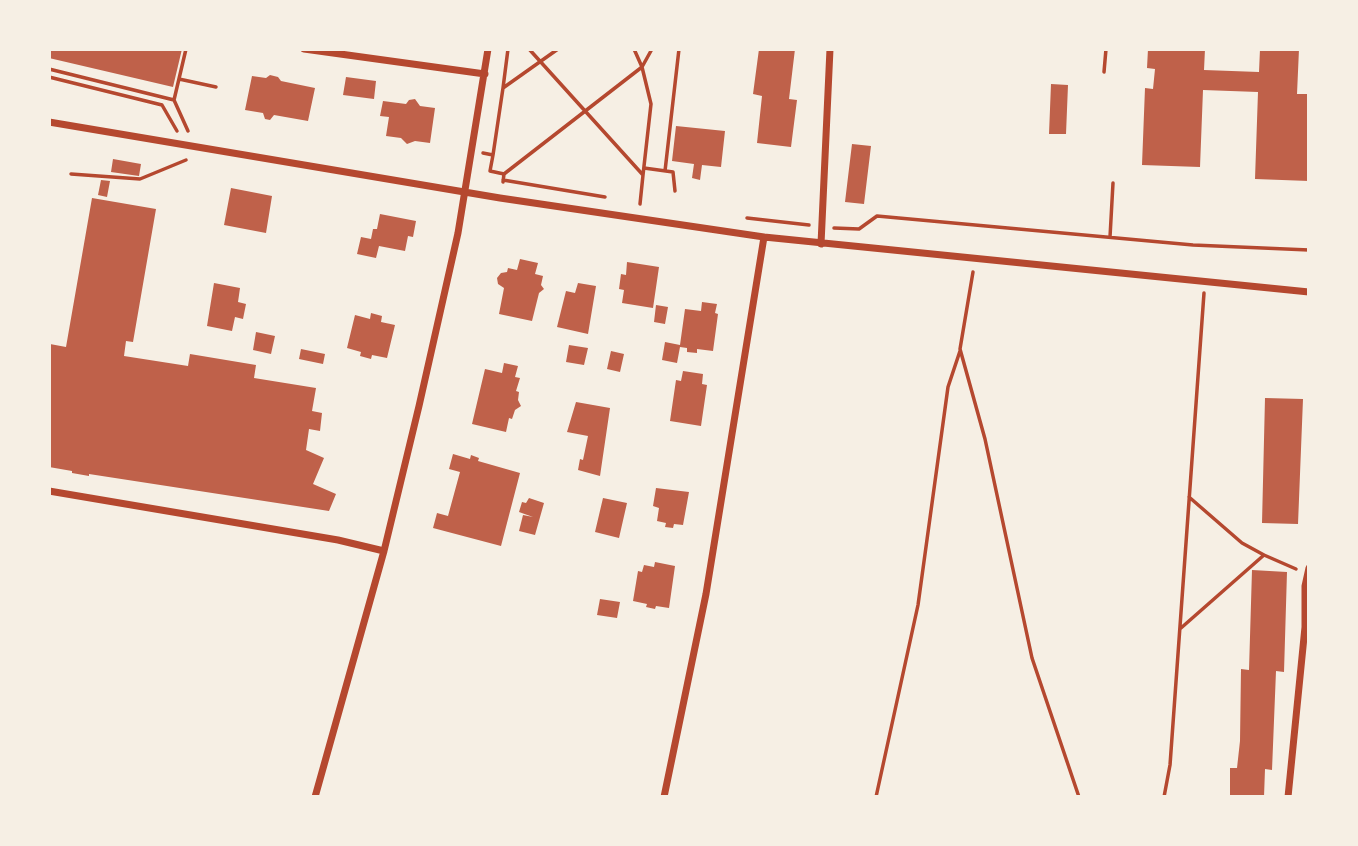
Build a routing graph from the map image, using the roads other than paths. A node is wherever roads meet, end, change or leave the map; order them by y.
1 (304, 49) edge
2 (488, 49) edge
3 (830, 49) edge
4 (485, 74) junction
5 (49, 122) edge
6 (466, 192) junction
7 (764, 237) junction
8 (821, 244) junction
9 (1309, 292) edge
10 (49, 491) edge
11 (384, 551) junction
12 (1308, 571) edge
13 (1307, 627) edge
14 (314, 797) edge
15 (664, 797) edge
16 (1288, 797) edge

1 - 4 street
2 - 4 street
3 - 8 street
4 - 6 street
5 - 6 street
6 - 7 street
6 - 11 street
7 - 8 street
7 - 15 street
8 - 9 street
10 - 11 street
11 - 14 street
12 - 13 street
13 - 16 street

